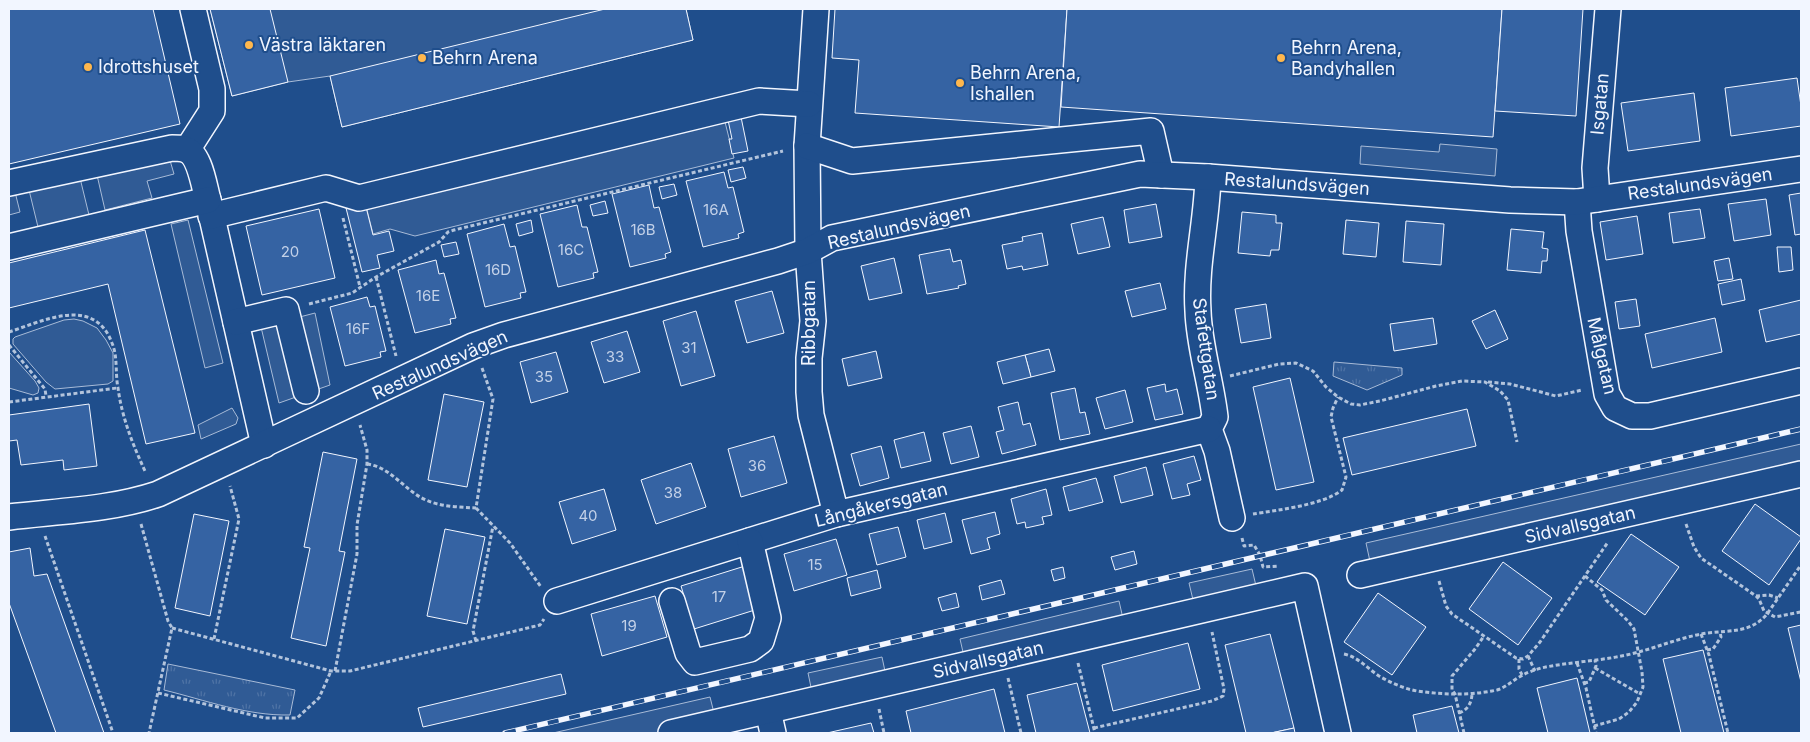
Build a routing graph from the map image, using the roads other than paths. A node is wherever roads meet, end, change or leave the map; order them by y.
1 (194, 9) edge
2 (816, 9) edge
3 (1608, 9) edge
4 (809, 104) junction
5 (807, 146) junction
6 (188, 150) junction
7 (1801, 169) edge
8 (1160, 175) junction
9 (1208, 177) junction
10 (9, 183) edge
11 (1587, 200) junction
12 (210, 208) junction
13 (9, 247) edge
14 (808, 251) junction
15 (236, 322) junction
16 (1801, 381) edge
17 (306, 391) dead end
18 (1209, 428) junction
19 (264, 445) junction
20 (1801, 474) edge
21 (836, 514) junction
22 (9, 517) edge
23 (1232, 518) road end
24 (750, 542) junction
25 (1360, 575) dead end
26 (557, 601) road end
27 (672, 601) dead end
28 (771, 722) edge
29 (671, 733) edge
30 (1338, 733) edge

1 - 6 street
2 - 4 street, Ribbgatan
3 - 11 street, Isgatan
4 - 5 street, Ribbgatan
4 - 12 street
5 - 8 street
5 - 14 street, Ribbgatan
6 - 10 street
6 - 12 street
7 - 11 street, Restalundsvägen
8 - 9 street, Restalundsvägen
8 - 14 street, Restalundsvägen
9 - 11 street, Restalundsvägen
9 - 18 street, Stafettgatan
11 - 16 street, Målgatan
12 - 13 street
12 - 15 street
14 - 19 street, Restalundsvägen
14 - 21 street, Ribbgatan
15 - 17 street
15 - 19 street
18 - 21 street, Långåkersgatan
18 - 23 street, Stafettgatan
19 - 22 street, Restalundsvägen
20 - 25 street, Sidvallsgatan
21 - 24 street, Långåkersgatan
24 - 26 street, Långåkersgatan
24 - 27 street
28 - 29 street, Sidvallsgatan
28 - 30 street, Sidvallsgatan

